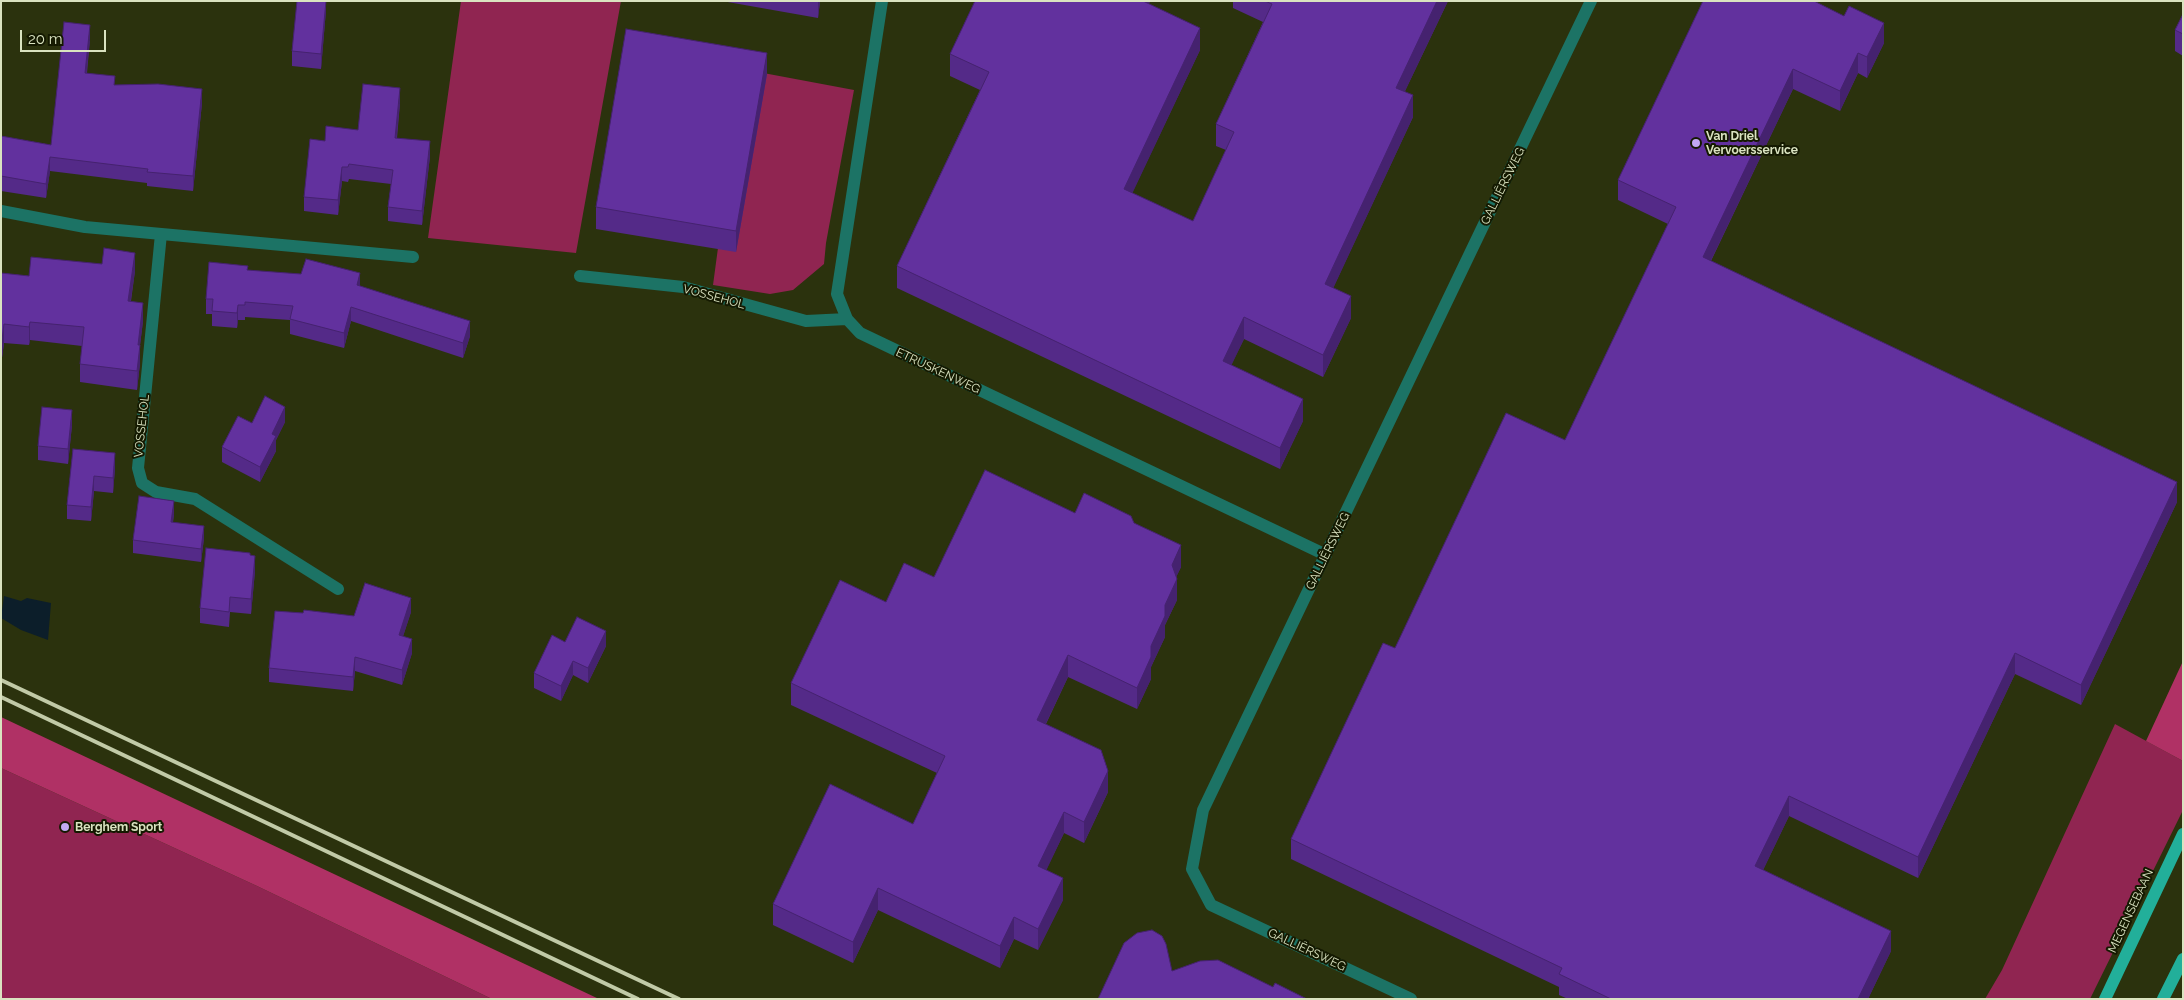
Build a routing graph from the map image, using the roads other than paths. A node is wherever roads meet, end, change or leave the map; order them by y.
1 (882, 1) edge
2 (1591, 1) edge
3 (1, 211) edge
4 (161, 234) junction
5 (413, 257) dead end
6 (580, 276) dead end
7 (847, 319) junction
8 (1326, 555) junction
9 (338, 589) dead end
10 (2183, 834) edge
11 (2183, 959) edge
12 (1411, 999) edge
13 (2105, 999) edge
14 (2164, 999) edge

1 - 7 street, ETRUSKENWEG
2 - 8 street, GALLIËRSWEG
3 - 4 street
4 - 5 street
4 - 9 street, VOSSEHOL
6 - 7 street, VOSSEHOL
7 - 8 street, ETRUSKENWEG
8 - 12 street, GALLIËRSWEG
10 - 13 main road, MEGENSEBAAN
11 - 14 main road

